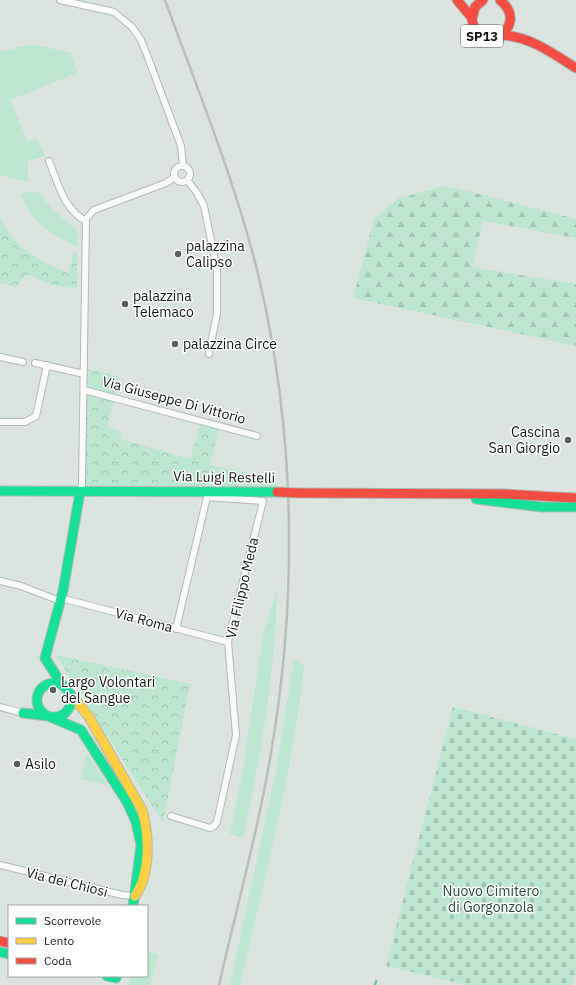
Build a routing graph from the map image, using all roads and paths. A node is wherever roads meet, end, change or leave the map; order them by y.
1 (60, 0) edge
2 (457, 0) edge
3 (461, 0) edge
4 (501, 0) edge
5 (481, 1) edge
6 (472, 18) junction
7 (511, 20) junction
8 (502, 35) junction
9 (530, 41) junction
10 (576, 68) edge
11 (49, 162) dead end
12 (183, 166) junction
13 (175, 177) junction
14 (187, 180) junction
15 (86, 221) junction
16 (209, 354) dead end
17 (0, 357) edge
18 (23, 362) dead end
19 (36, 363) dead end
20 (47, 365) junction
21 (84, 374) junction
22 (84, 390) junction
23 (0, 422) edge
24 (258, 436) dead end
25 (0, 491) edge
26 (80, 492) junction
27 (447, 494) junction
28 (576, 498) edge
29 (576, 507) edge
30 (0, 581) edge
31 (60, 599) junction
32 (176, 629) junction
33 (228, 642) junction
34 (66, 689) junction
35 (0, 706) edge
36 (23, 713) joint
37 (48, 716) junction
38 (171, 816) dead end
39 (0, 865) edge
40 (135, 896) junction
41 (133, 905) edge

1 - 12 street
2 - 6 street, SP13
3 - 5 street, SP13
4 - 7 street, SP13
5 - 6 street, SP13
6 - 8 street, SP13
7 - 8 street, SP13
7 - 9 street, SP13
8 - 9 street, SP13
9 - 10 street, SP13
11 - 15 street
12 - 13 street
12 - 14 street
13 - 14 street
13 - 15 street
14 - 16 street
15 - 21 street, Via Giuseppe Di Vittorio
17 - 18 street
19 - 20 street
20 - 21 street
20 - 23 street
21 - 22 street, Via Giuseppe Di Vittorio
22 - 24 street, Via Giuseppe Di Vittorio
22 - 26 street, Via Giuseppe Di Vittorio
25 - 26 street, Via Luigi Restelli
26 - 27 street, Via Luigi Restelli, bridge
26 - 31 street, Via Giuseppe Di Vittorio
27 - 28 street, Via Luigi Restelli
27 - 29 street, Via Luigi Restelli
30 - 31 street, Via Roma
31 - 32 street, Via Roma
31 - 34 street, Via Giuseppe Di Vittorio
32 - 33 street, Via Roma
32 - 33 street, Via Filippo Meda
33 - 38 street, Via Filippo Meda
34 - 37 street
34 - 37 street
34 - 40 street
35 - 36 street
36 - 37 street
37 - 40 street
39 - 40 street, Via dei Chiosi
40 - 41 street

